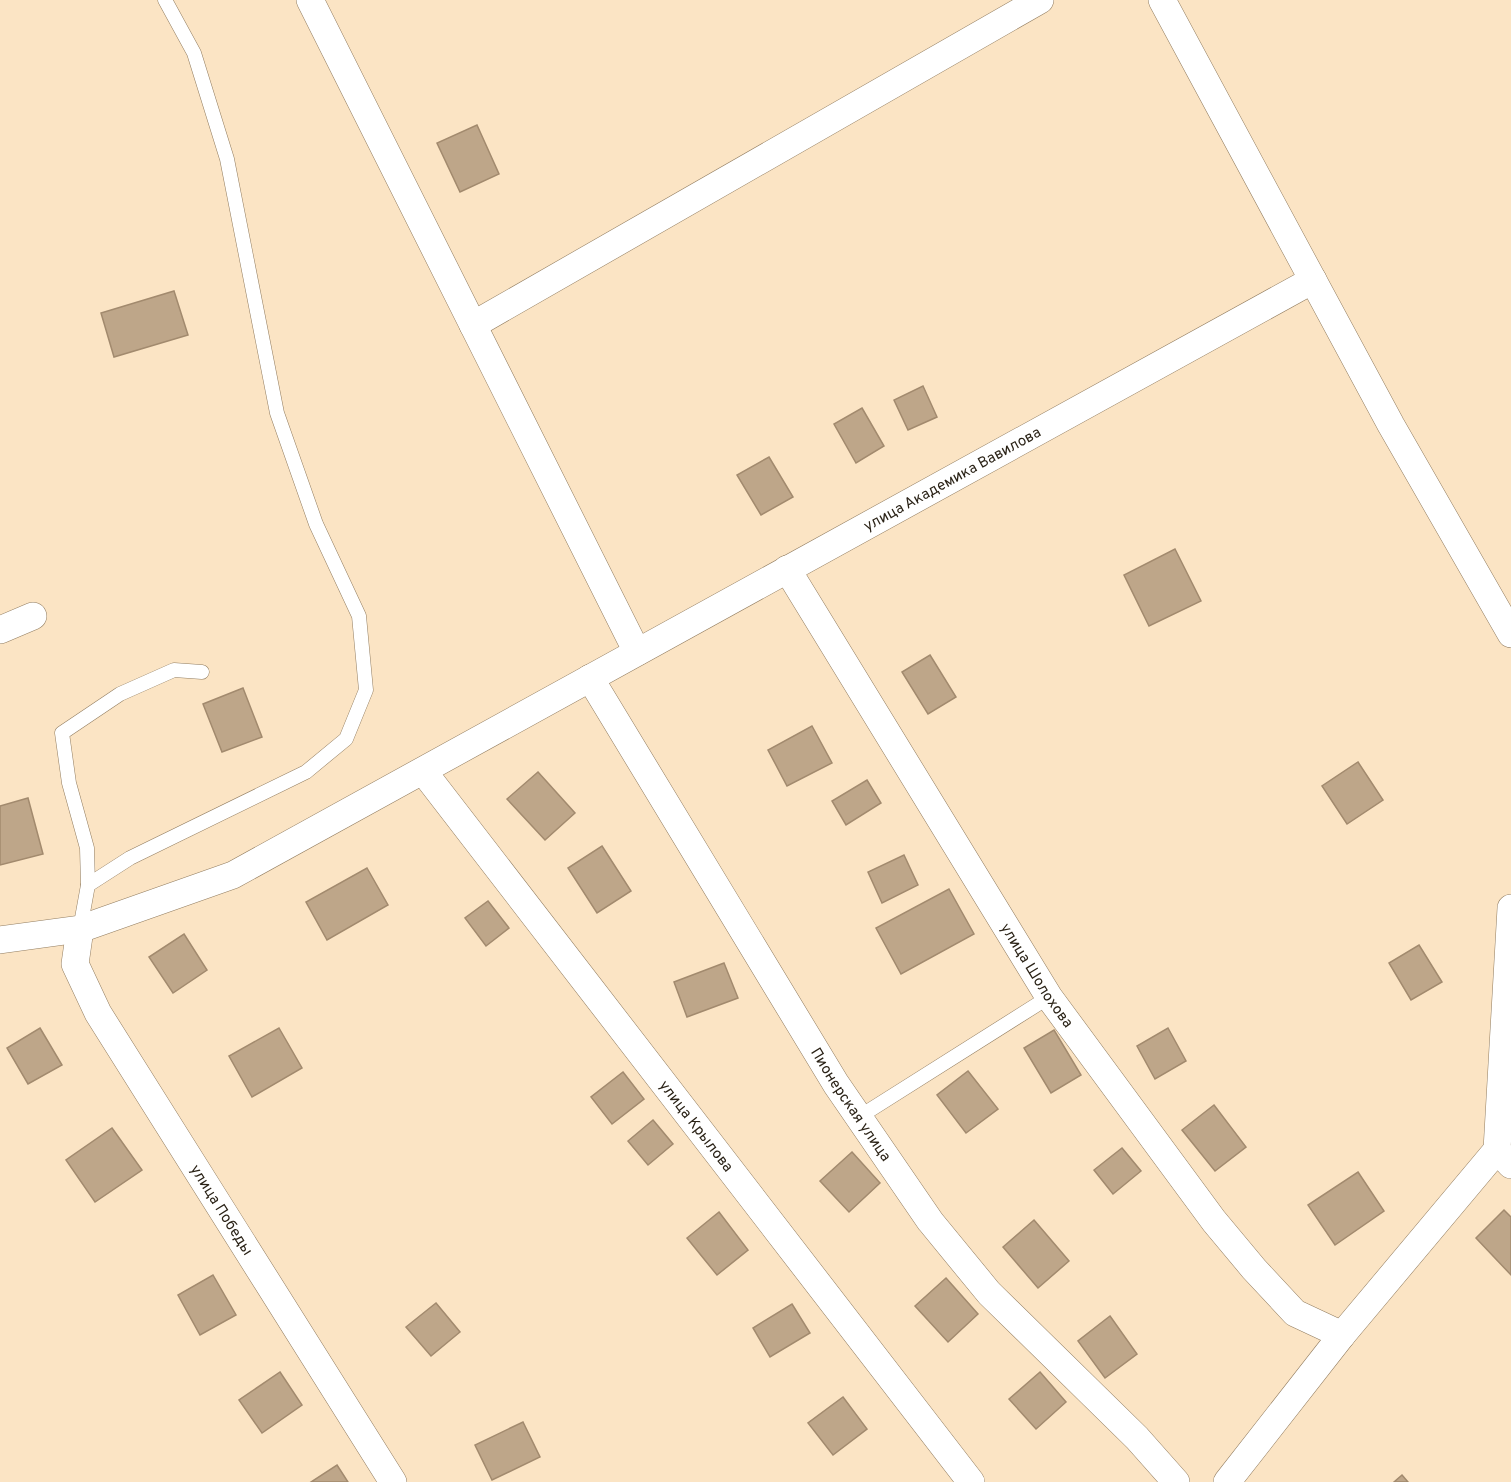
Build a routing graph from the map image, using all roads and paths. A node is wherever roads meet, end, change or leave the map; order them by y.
1 (165, 0) edge
2 (310, 0) edge
3 (1040, 0) edge
4 (1162, 0) edge
5 (1313, 280) junction
6 (473, 325) junction
7 (787, 569) junction
8 (33, 616) dead end
9 (0, 630) edge
10 (1511, 634) edge
11 (637, 652) junction
12 (202, 672) dead end
13 (590, 678) junction
14 (423, 771) junction
15 (88, 885) junction
16 (1511, 908) edge
17 (80, 929) junction
18 (0, 940) edge
19 (1049, 998) junction
20 (859, 1117) junction
21 (1504, 1158) edge
22 (1342, 1335) junction
23 (393, 1482) edge
24 (970, 1482) edge
25 (1176, 1482) edge
26 (1227, 1482) edge

1 - 15 lane
2 - 6 street
3 - 6 street
4 - 5 street
5 - 7 street, улица Академика Вавилова
5 - 10 street
6 - 11 street
7 - 11 street, улица Академика Вавилова
7 - 19 street, улица Шолохова
8 - 9 street
11 - 13 street, улица Академика Вавилова
12 - 15 lane
13 - 14 street, улица Академика Вавилова
13 - 20 street, Пионерская улица
14 - 17 street, улица Академика Вавилова
14 - 24 street, улица Крылова
15 - 17 lane
16 - 21 street
17 - 18 street, улица Академика Вавилова
17 - 23 street, улица Победы
19 - 20 lane
19 - 22 street, улица Шолохова
20 - 25 street, Пионерская улица
21 - 22 street
22 - 26 street

